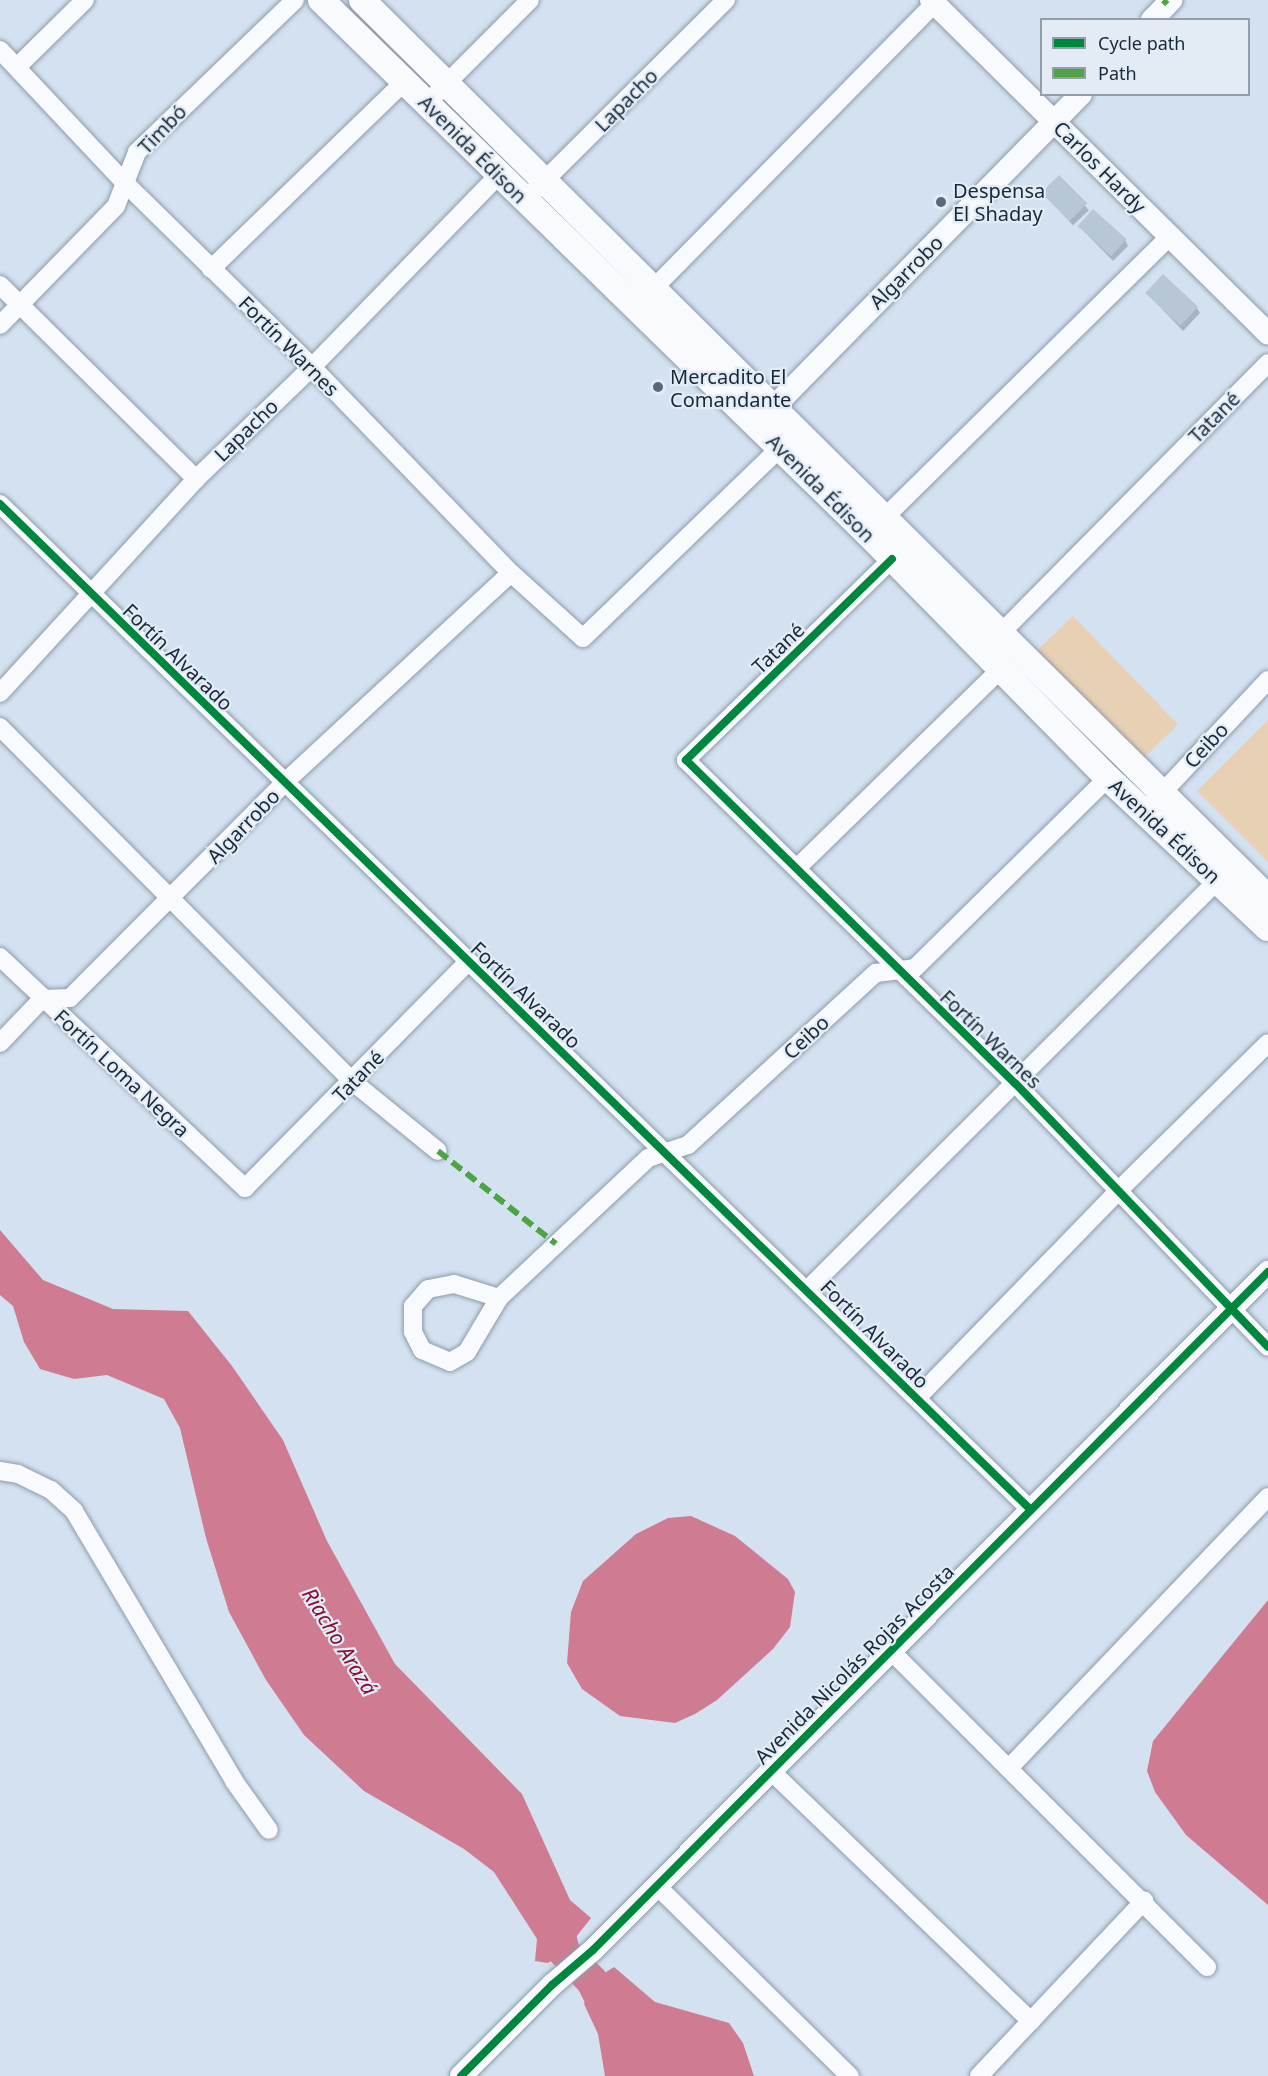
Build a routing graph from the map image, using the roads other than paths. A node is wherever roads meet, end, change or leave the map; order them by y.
1 (85, 0) edge
2 (295, 0) edge
3 (321, 0) edge
4 (362, 0) edge
5 (530, 0) edge
6 (726, 0) edge
7 (933, 2) edge
8 (0, 50) edge
9 (18, 66) junction
10 (405, 81) junction
11 (446, 84) junction
12 (1079, 96) edge
13 (428, 102) junction
14 (1054, 122) junction
15 (499, 175) junction
16 (545, 180) junction
17 (126, 184) junction
18 (525, 200) junction
19 (1170, 236) junction
20 (211, 269) junction
21 (0, 285) edge
22 (654, 288) junction
23 (21, 306) junction
24 (634, 307) junction
25 (0, 325) edge
26 (1268, 334) edge
27 (1268, 363) edge
28 (312, 367) junction
29 (764, 417) junction
30 (780, 448) junction
31 (195, 479) junction
32 (0, 504) edge
33 (876, 526) junction
34 (892, 559) junction
35 (511, 573) junction
36 (88, 593) junction
37 (991, 642) junction
38 (1000, 670) junction
39 (1268, 680) edge
40 (0, 693) edge
41 (0, 727) edge
42 (686, 760) joint
43 (1108, 778) junction
44 (284, 783) junction
45 (1152, 803) junction
46 (798, 867) junction
47 (1218, 880) junction
48 (1268, 898) edge
49 (171, 900) junction
50 (1268, 928) edge
51 (0, 957) edge
52 (468, 962) junction
53 (897, 970) junction
54 (42, 999) junction
55 (0, 1043) edge
56 (1268, 1044) edge
57 (353, 1082) junction
58 (1016, 1084) junction
59 (438, 1151) dead end
60 (666, 1151) junction
61 (245, 1188) joint
62 (1119, 1190) junction
63 (1268, 1272) edge
64 (807, 1290) junction
65 (499, 1298) junction
66 (1231, 1309) junction
67 (1268, 1347) edge
68 (917, 1398) junction
69 (0, 1471) edge
70 (1268, 1497) edge
71 (1030, 1510) junction
72 (891, 1651) junction
73 (1009, 1768) junction
74 (771, 1772) junction
75 (269, 1830) dead end
76 (657, 1886) junction
77 (1144, 1901) junction
78 (1207, 1966) dead end
79 (1031, 2021) junction
80 (461, 2076) edge
81 (850, 2076) edge
82 (979, 2076) edge

1 - 9 street
2 - 17 street, Timbó
3 - 10 main road, Avenida Édison
4 - 11 main road, Avenida Édison
5 - 11 street
6 - 16 street, Lapacho
7 - 14 street, Carlos Hardy
7 - 22 street
8 - 9 street, Fortín Warnes
9 - 17 street, Fortín Warnes
10 - 13 main road, Avenida Édison
10 - 20 street
11 - 13 street
11 - 16 main road, Avenida Édison
12 - 14 street, Algarrobo
13 - 15 main road, Avenida Édison
14 - 19 street, Carlos Hardy
14 - 29 street, Algarrobo
15 - 18 main road, Avenida Édison
15 - 28 street, Lapacho
16 - 18 street, Lapacho
16 - 22 main road, Avenida Édison
17 - 20 street, Fortín Warnes
17 - 23 street, Timbó
18 - 24 main road, Avenida Édison
19 - 26 street, Carlos Hardy
19 - 33 street
20 - 28 street, Fortín Warnes
21 - 23 street
22 - 24 street
22 - 29 main road, Avenida Édison
23 - 25 street, Timbó
23 - 31 street
24 - 29 main road, Avenida Édison
27 - 37 street, Tatané
28 - 31 street, Lapacho
28 - 35 street, Fortín Warnes
29 - 30 main road, Avenida Édison
29 - 33 main road, Avenida Édison
30 - 33 main road, Avenida Édison
30 - 35 street, Fortín Warnes
31 - 36 street, Lapacho
32 - 36 street, Fortín Alvarado
33 - 34 main road, Avenida Édison
33 - 37 main road, Avenida Édison
34 - 37 main road, Avenida Édison
34 - 42 street, Tatané
35 - 44 street, Algarrobo
36 - 40 street, Lapacho
36 - 44 street, Fortín Alvarado
37 - 38 main road, Avenida Édison
37 - 45 main road, Avenida Édison
38 - 43 main road, Avenida Édison
38 - 46 street
39 - 45 street, Ceibo
41 - 49 street
42 - 46 street, Fortín Warnes
43 - 45 main road, Avenida Édison
43 - 53 street, Ceibo
44 - 49 street, Algarrobo
44 - 52 street, Fortín Alvarado
45 - 47 main road, Avenida Édison
45 - 48 main road, Avenida Édison
46 - 53 street, Fortín Warnes
47 - 50 main road, Avenida Édison
47 - 58 street
49 - 54 street, Algarrobo
49 - 57 street
51 - 54 street, Fortín Loma Negra
52 - 57 street, Tatané
52 - 60 street, Fortín Alvarado
53 - 58 street, Fortín Warnes
53 - 60 street, Ceibo
54 - 55 street
54 - 61 street, Fortín Loma Negra
56 - 62 street
57 - 59 street
57 - 61 street, Tatané
58 - 62 street, Fortín Warnes
58 - 64 street
60 - 64 street, Fortín Alvarado
60 - 65 street, Ceibo
62 - 66 street, Fortín Warnes
62 - 68 street
63 - 66 street, Avenida Nicolás Rojas Acosta
64 - 68 street, Fortín Alvarado
65 - 65 street, Ceibo
66 - 67 street, Fortín Warnes
66 - 71 street, Avenida Nicolás Rojas Acosta
68 - 71 street, Fortín Alvarado
69 - 75 street
70 - 73 street
71 - 72 street, Avenida Nicolás Rojas Acosta
72 - 73 street
72 - 74 street, Avenida Nicolás Rojas Acosta
73 - 77 street
74 - 76 street, Avenida Nicolás Rojas Acosta
74 - 79 street
76 - 80 street, Avenida Nicolás Rojas Acosta
76 - 81 street
77 - 78 street
77 - 79 street
79 - 82 street

